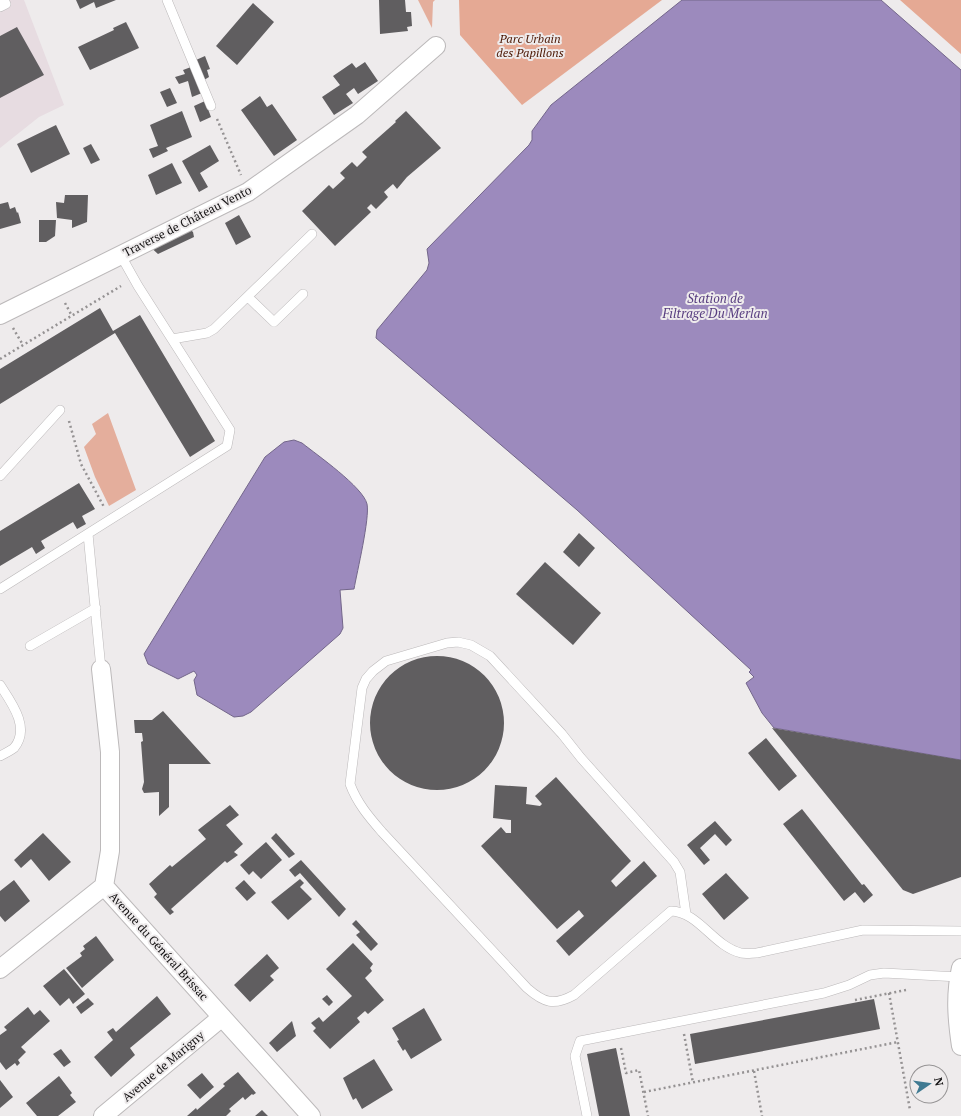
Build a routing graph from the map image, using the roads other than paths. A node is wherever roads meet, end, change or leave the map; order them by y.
1 (4, 0) edge
2 (167, 0) edge
3 (0, 6) edge
4 (436, 46) dead end
5 (211, 106) road end
6 (312, 234) dead end
7 (120, 254) junction
8 (303, 294) dead end
9 (248, 297) junction
10 (0, 315) edge
11 (172, 339) junction
12 (60, 410) road end
13 (0, 476) edge
14 (88, 534) junction
15 (0, 589) edge
16 (96, 608) junction
17 (30, 646) dead end
18 (101, 669) joint
19 (0, 685) edge
20 (0, 756) edge
21 (104, 886) junction
22 (686, 914) junction
23 (961, 932) edge
24 (0, 969) edge
25 (960, 973) edge
26 (222, 1017) junction
27 (961, 1046) edge
28 (103, 1116) edge
29 (311, 1116) edge
30 (587, 1116) edge

1 - 3 lane
2 - 5 lane
4 - 7 street, Traverse de Château Vento
6 - 9 lane
7 - 10 street, Traverse de Château Vento
7 - 11 lane
8 - 9 lane
9 - 11 lane
11 - 14 lane
12 - 13 lane
14 - 15 lane
14 - 16 lane
16 - 17 lane
16 - 18 lane
18 - 21 street, Avenue du Général Brissac
19 - 20 lane
21 - 24 street
21 - 26 street, Avenue du Général Brissac
22 - 22 lane
22 - 23 lane
25 - 27 street
25 - 30 lane
26 - 28 street, Avenue de Marigny
26 - 29 street, Avenue du Général Brissac

